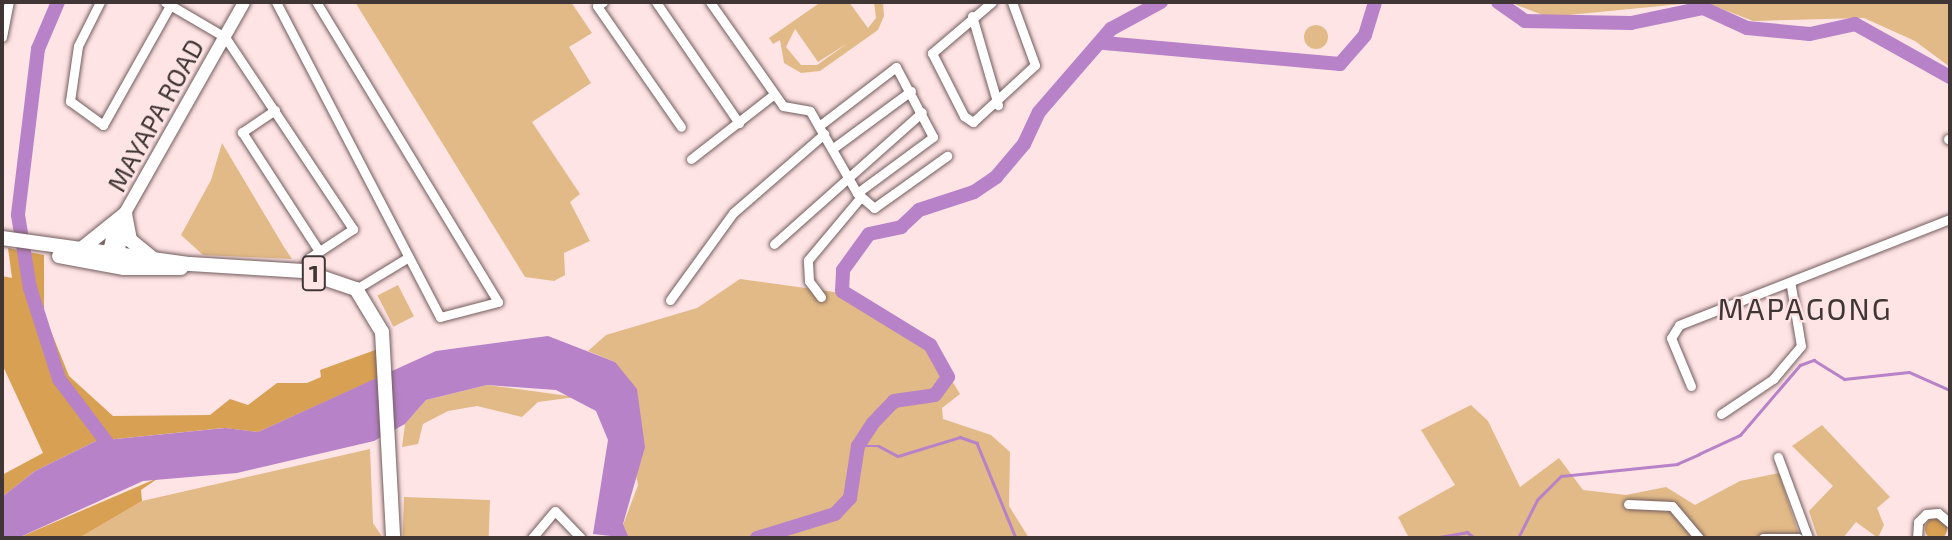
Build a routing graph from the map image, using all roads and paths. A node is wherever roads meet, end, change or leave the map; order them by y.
1 (9, 2) edge
2 (100, 2) edge
3 (244, 2) edge
4 (288, 2) edge
5 (316, 2) edge
6 (603, 2) edge
7 (656, 2) edge
8 (710, 2) edge
9 (992, 2) edge
10 (1012, 2) edge
11 (169, 3) edge
12 (277, 5) edge
13 (972, 16) junction
14 (2, 37) edge
15 (225, 37) junction
16 (911, 91) junction
17 (773, 95) junction
18 (998, 105) junction
19 (275, 110) junction
20 (922, 113) junction
21 (739, 123) junction
22 (681, 127) dead end
23 (822, 130) junction
24 (832, 149) junction
25 (947, 156) dead end
26 (691, 159) dead end
27 (846, 173) junction
28 (858, 196) junction
29 (125, 214) junction
30 (1950, 219) edge
31 (4, 238) edge
32 (774, 244) dead end
33 (39, 246) junction
34 (80, 250) junction
35 (319, 251) junction
36 (152, 258) junction
37 (407, 258) junction
38 (112, 260) junction
39 (190, 264) junction
40 (303, 271) junction
41 (1791, 286) junction
42 (356, 289) junction
43 (821, 297) dead end
44 (670, 300) dead end
45 (1691, 386) dead end
46 (1721, 414) dead end
47 (1778, 457) dead end
48 (1628, 504) dead end
49 (1950, 508) edge
50 (1938, 513) junction
51 (1950, 523) edge
52 (1915, 536) edge
53 (393, 538) edge
54 (532, 538) edge
55 (581, 538) edge
56 (1699, 538) edge
57 (1763, 538) edge
58 (1798, 538) edge
59 (1808, 538) edge

1 - 14 street
2 - 11 street
3 - 15 main road, MAYAPA ROAD
4 - 12 street
5 - 37 street
6 - 22 street
7 - 21 street
8 - 17 street
9 - 13 street
10 - 18 street
11 - 15 street
12 - 37 street
13 - 18 street
13 - 18 street
15 - 19 street
15 - 29 main road, MAYAPA ROAD
16 - 20 street
16 - 23 street
16 - 24 street
17 - 21 street
17 - 23 street
19 - 35 street
19 - 35 street
20 - 27 street
20 - 28 street
21 - 26 street
23 - 24 street
23 - 44 street
24 - 27 street
25 - 28 street
27 - 28 street
27 - 32 street
28 - 43 street
29 - 34 highway
29 - 36 highway
29 - 38 main road, MAYAPA ROAD
30 - 41 street
31 - 33 highway, 1
33 - 34 highway, 1
33 - 38 highway, 1
34 - 38 highway, 1
35 - 40 street
36 - 38 highway, 1
36 - 39 highway, 1
37 - 42 street
38 - 39 highway, 1
39 - 40 highway, 1
40 - 42 highway, 1
41 - 45 street
41 - 46 street
42 - 53 highway, 1
47 - 59 street
48 - 56 street
49 - 50 street
50 - 51 street
50 - 52 street
54 - 55 street
57 - 58 street

